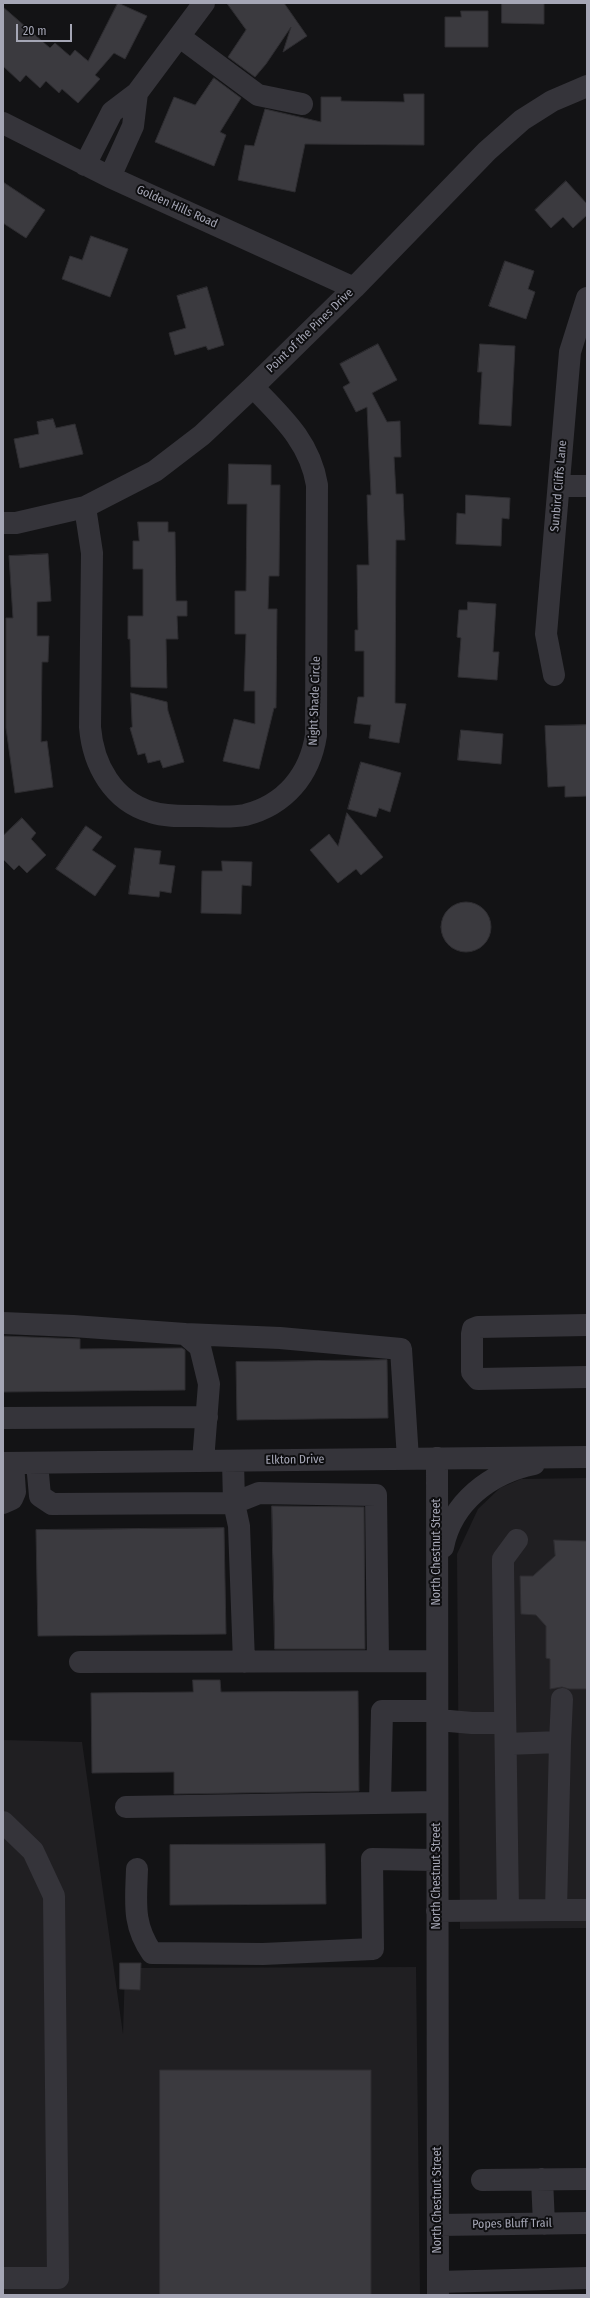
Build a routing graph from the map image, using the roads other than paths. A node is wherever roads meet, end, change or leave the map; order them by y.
1 (204, 3) edge
2 (180, 37) junction
3 (587, 86) edge
4 (137, 93) junction
5 (302, 104) dead end
6 (3, 123) edge
7 (85, 165) junction
8 (110, 177) junction
9 (354, 288) junction
10 (587, 298) edge
11 (253, 387) junction
12 (560, 486) junction
13 (587, 486) edge
14 (85, 507) junction
15 (3, 523) edge
16 (554, 675) dead end
17 (3, 1323) edge
18 (587, 1325) edge
19 (185, 1334) junction
20 (587, 1377) edge
21 (207, 1417) junction
22 (3, 1418) edge
23 (578, 1457) edge
24 (437, 1458) junction
25 (408, 1459) junction
26 (203, 1461) junction
27 (233, 1461) junction
28 (8, 1463) edge
29 (37, 1463) junction
30 (3, 1503) edge
31 (234, 1503) junction
32 (517, 1540) dead end
33 (437, 1588) junction
34 (378, 1661) junction
35 (437, 1661) junction
36 (80, 1662) dead end
37 (244, 1662) junction
38 (562, 1699) dead end
39 (437, 1715) junction
40 (505, 1722) junction
41 (560, 1742) junction
42 (506, 1744) junction
43 (437, 1802) junction
44 (380, 1803) junction
45 (126, 1808) dead end
46 (3, 1822) edge
47 (437, 1860) junction
48 (137, 1869) dead end
49 (508, 1910) junction
50 (556, 1910) junction
51 (587, 1910) edge
52 (437, 1911) junction
53 (542, 2179) junction
54 (587, 2179) edge
55 (482, 2180) dead end
56 (587, 2223) edge
57 (544, 2224) junction
58 (438, 2226) junction
59 (3, 2278) edge
60 (587, 2278) edge
61 (438, 2288) edge
62 (498, 2288) edge

1 - 2 street
2 - 4 street
2 - 5 street
3 - 9 street, Point of the Pines Drive
4 - 7 street
4 - 8 street
6 - 7 street, Golden Hills Road
7 - 8 street, Golden Hills Road
8 - 9 street, Golden Hills Road
9 - 11 street, Point of the Pines Drive
10 - 12 street, Sunbird Cliffs Lane
11 - 14 street, Point of the Pines Drive
11 - 14 street, Night Shade Circle
12 - 13 street
12 - 16 street, Sunbird Cliffs Lane
14 - 15 street, Point of the Pines Drive
17 - 19 street
18 - 20 street
19 - 21 street
19 - 25 street
21 - 22 street
21 - 26 street
23 - 24 street, Elkton Drive
23 - 33 street
24 - 25 street, Elkton Drive
24 - 33 street, North Chestnut Street
25 - 27 street, Elkton Drive
26 - 27 street, Elkton Drive
26 - 29 street, Elkton Drive
27 - 31 street
28 - 29 street, Elkton Drive
28 - 30 street
29 - 31 street
31 - 34 street
31 - 37 street
32 - 40 street
33 - 35 street, North Chestnut Street
34 - 35 street
34 - 37 street
35 - 39 street, North Chestnut Street
36 - 37 street
38 - 41 street
39 - 40 street
39 - 43 street, North Chestnut Street
39 - 44 street
40 - 42 street
41 - 42 street
41 - 50 street
42 - 49 street
43 - 44 street
43 - 47 street, North Chestnut Street
44 - 45 street
46 - 59 street
47 - 48 street
47 - 52 street, North Chestnut Street
49 - 50 street
49 - 52 street
50 - 51 street
52 - 58 street, North Chestnut Street
53 - 54 street
53 - 55 street
53 - 57 street
56 - 57 street, Popes Bluff Trail
57 - 58 street, Popes Bluff Trail
58 - 61 street, North Chestnut Street
60 - 62 street
61 - 62 street

